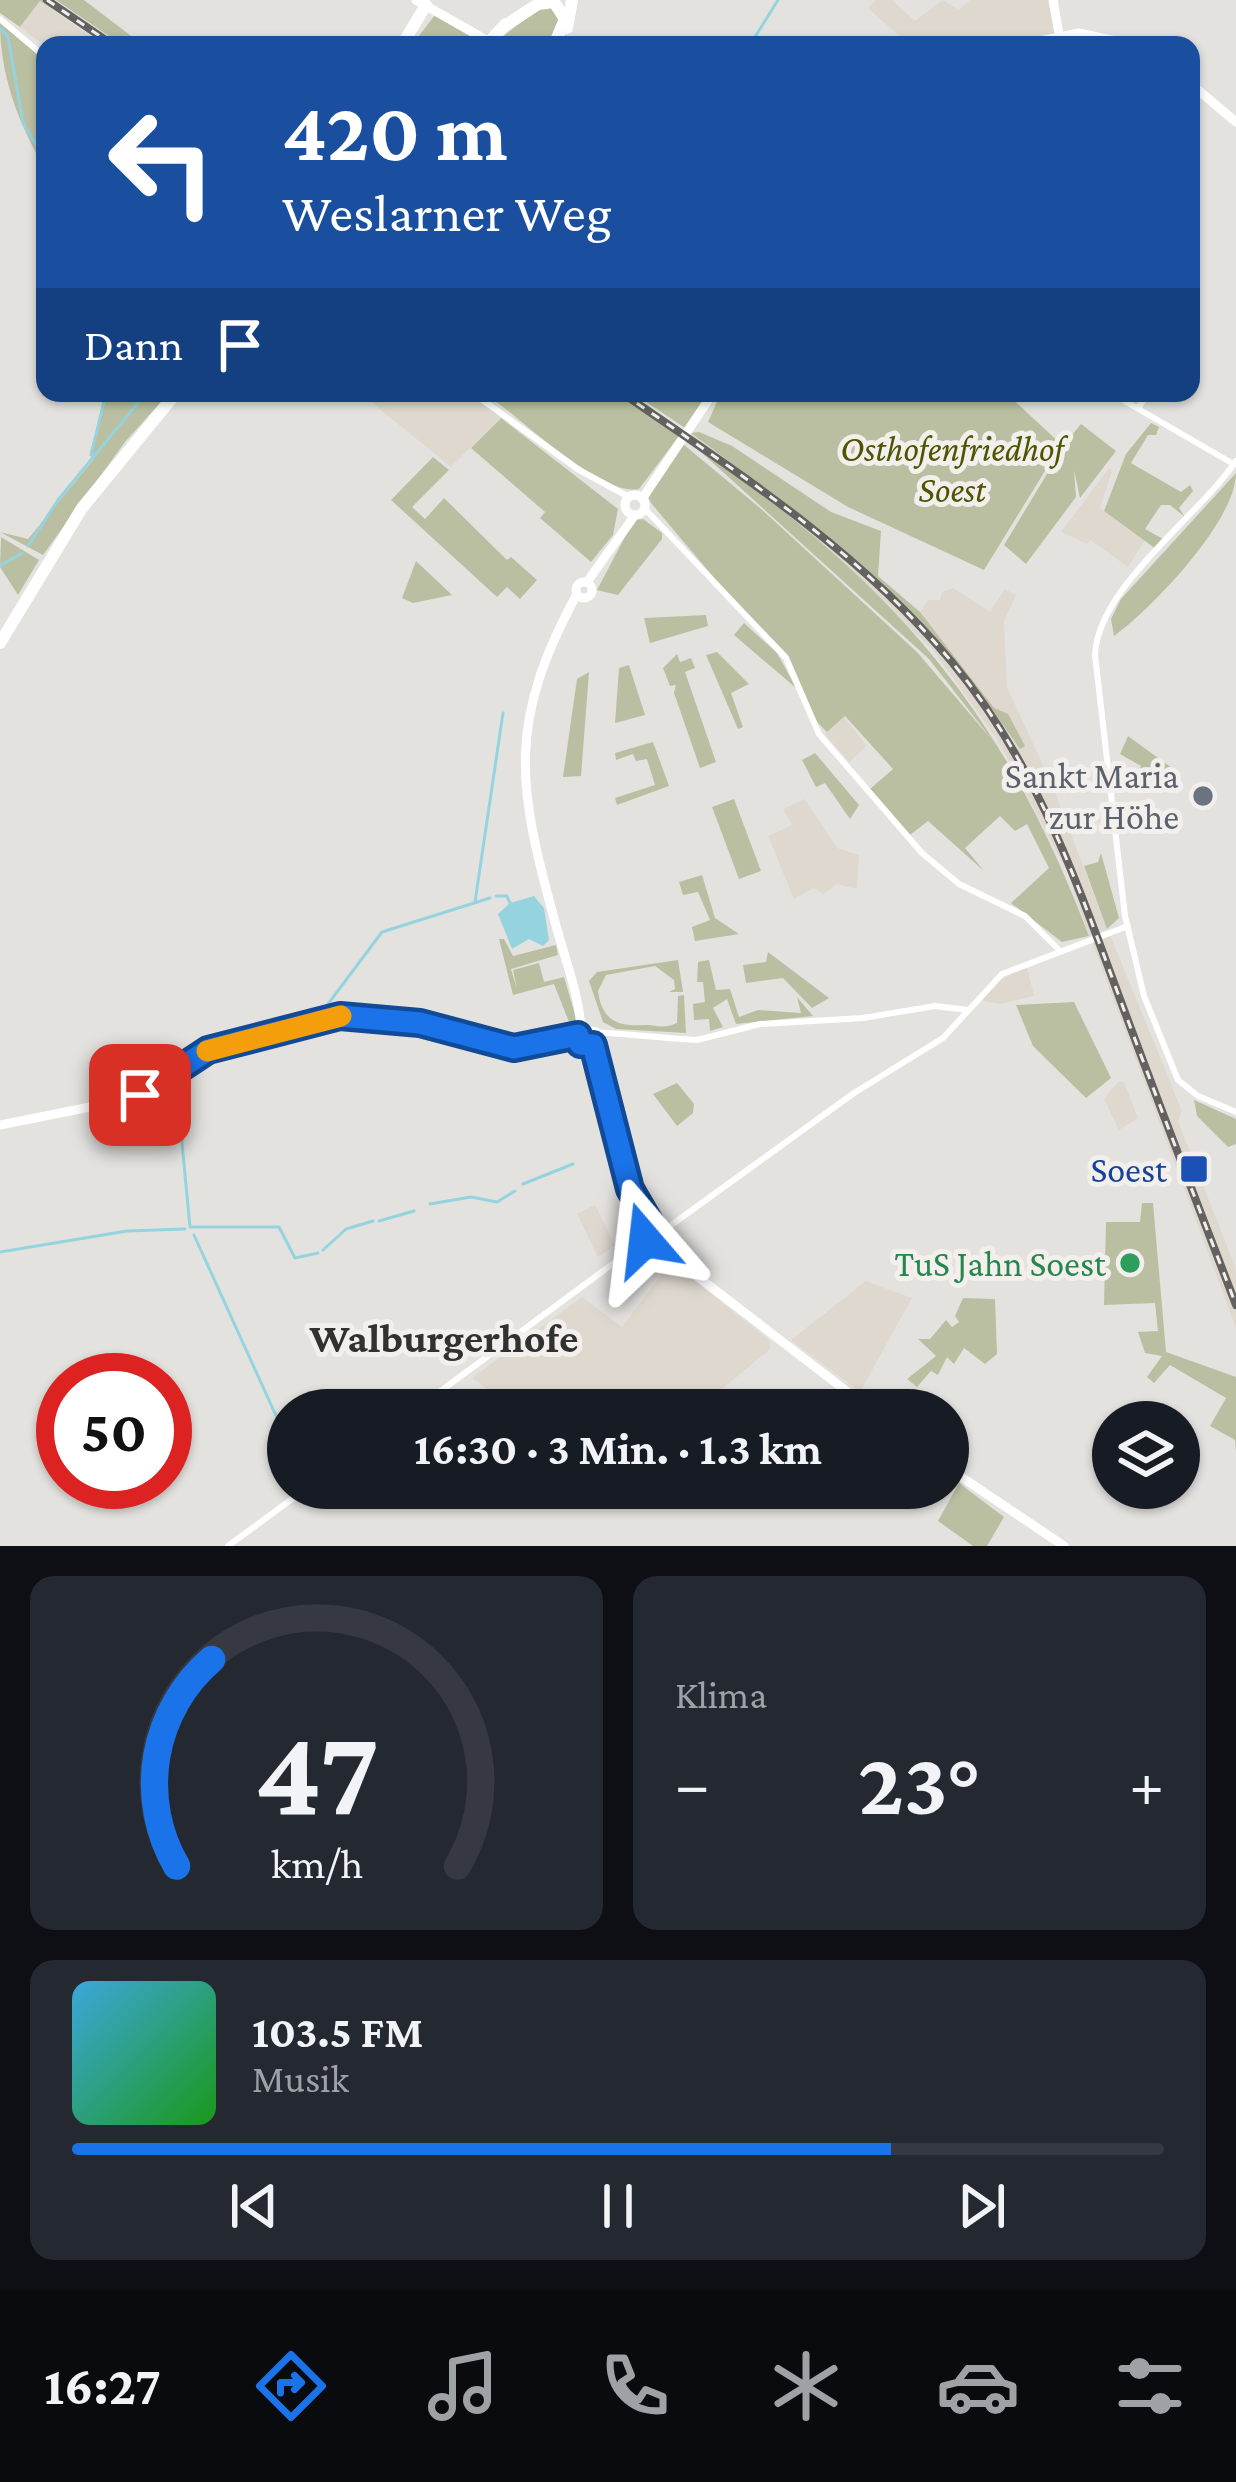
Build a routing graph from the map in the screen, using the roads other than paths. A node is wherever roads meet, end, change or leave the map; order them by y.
1 (530, 0) edge
2 (572, 0) edge
3 (1053, 0) edge
4 (417, 6) edge
5 (0, 19) edge
6 (407, 36) edge
7 (493, 36) edge
8 (497, 36) edge
9 (497, 36) edge
10 (560, 36) edge
11 (561, 36) edge
12 (1060, 36) edge
13 (36, 49) edge
14 (1200, 92) edge
15 (1236, 122) edge
16 (169, 402) edge
17 (486, 402) edge
18 (707, 402) edge
19 (1127, 402) edge
20 (1142, 402) edge
21 (1138, 408) junction
22 (1234, 460) edge
23 (634, 505) junction
24 (0, 644) edge
25 (1128, 926) junction
26 (1060, 950) junction
27 (968, 1010) junction
28 (587, 1037) junction
29 (1236, 1112) edge
30 (0, 1125) edge
31 (654, 1237) junction
32 (444, 1389) edge
33 (843, 1389) edge
34 (969, 1482) edge
35 (278, 1509) edge
36 (228, 1546) edge
37 (1064, 1546) edge

1 - 8 highway
2 - 11 highway
3 - 12 main road
4 - 6 highway
4 - 7 main road
5 - 13 street
9 - 10 highway
14 - 15 main road
16 - 24 highway
17 - 23 street
18 - 23 main road
19 - 21 street
20 - 21 street
21 - 22 street
22 - 25 street
23 - 26 street
23 - 28 main road
25 - 26 street
25 - 29 street
26 - 27 street
27 - 28 street
27 - 31 street
28 - 30 main road
28 - 31 main road
31 - 32 street
31 - 33 main road
34 - 37 main road
35 - 36 street

